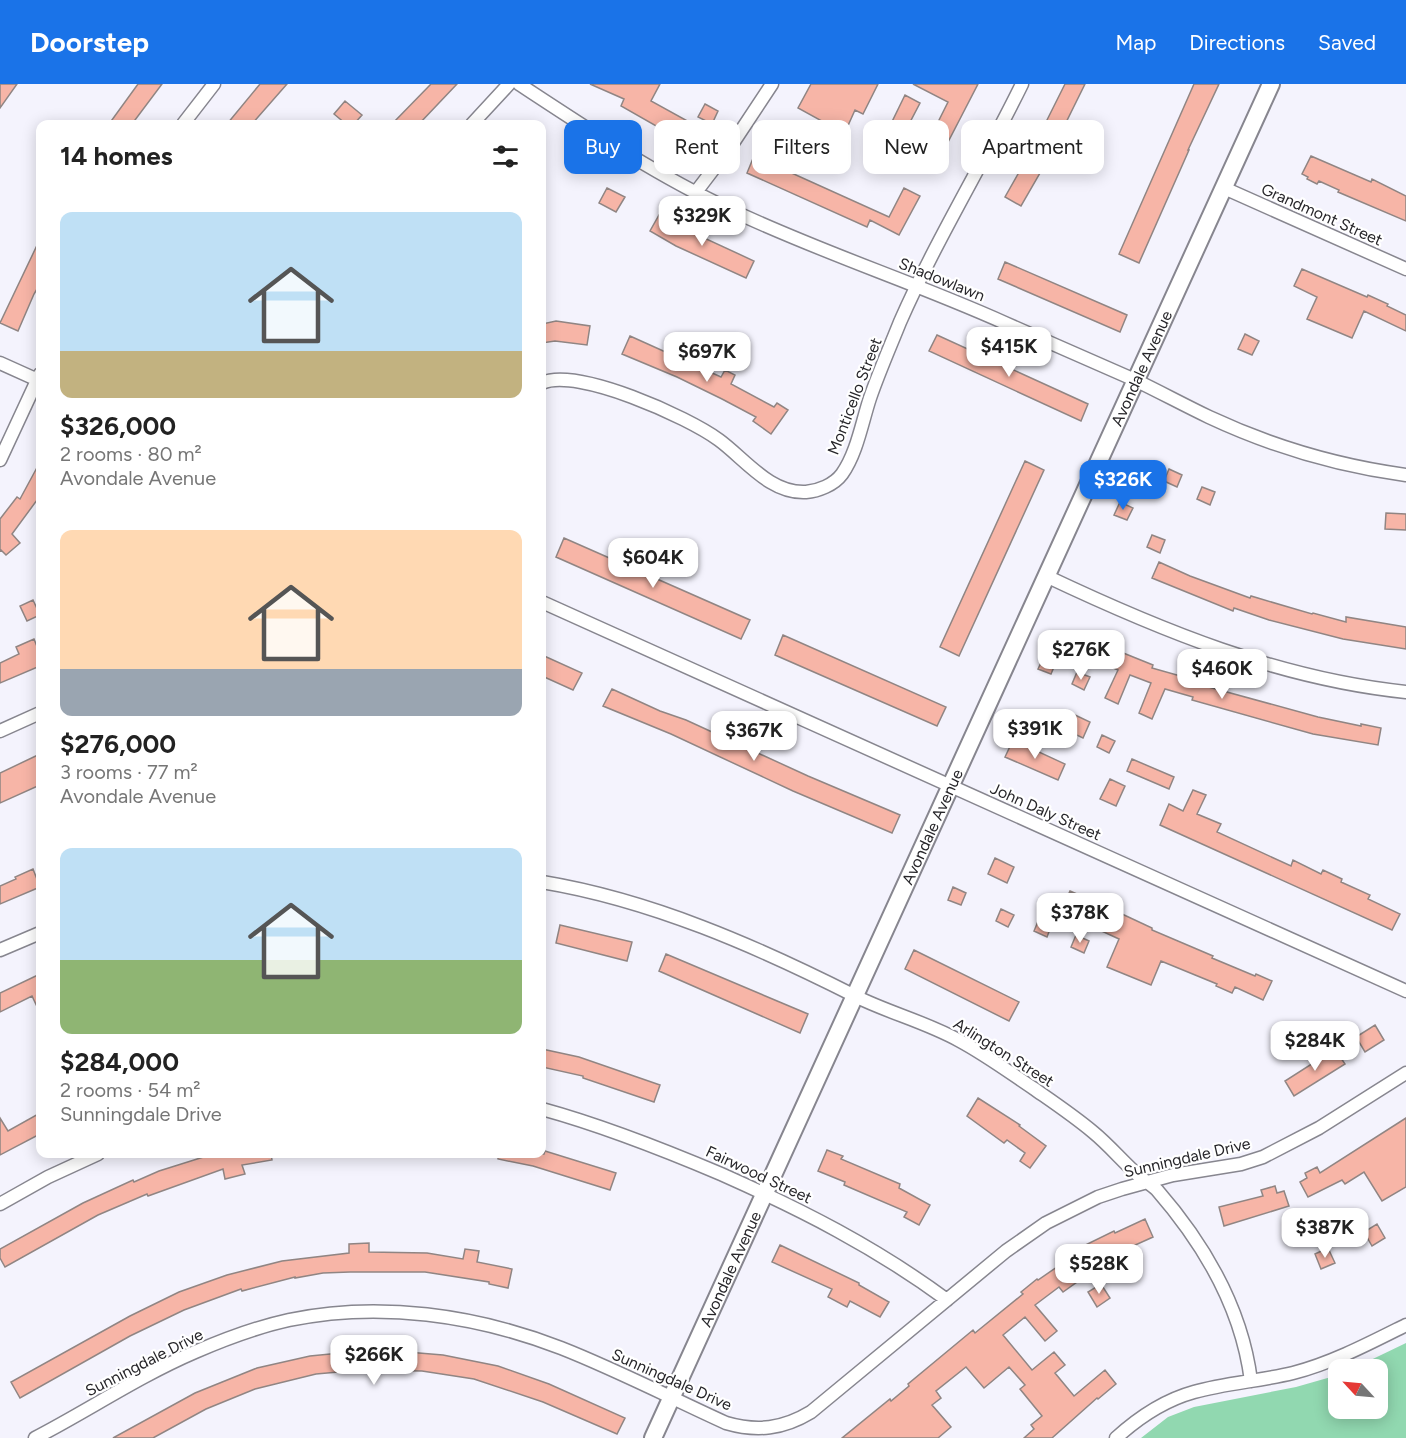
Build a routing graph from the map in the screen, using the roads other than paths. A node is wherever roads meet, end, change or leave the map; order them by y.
1 (214, 84) edge
2 (509, 84) edge
3 (519, 84) edge
4 (772, 84) edge
5 (1022, 84) edge
6 (1271, 84) edge
7 (186, 120) edge
8 (476, 120) edge
9 (1224, 188) junction
10 (696, 192) junction
11 (1406, 270) edge
12 (917, 286) junction
13 (0, 363) edge
14 (36, 376) edge
15 (1135, 381) junction
16 (546, 382) edge
17 (36, 386) edge
18 (0, 460) edge
19 (1406, 475) edge
20 (1046, 576) junction
21 (546, 604) edge
22 (1406, 692) edge
23 (36, 715) edge
24 (0, 731) edge
25 (950, 787) junction
26 (546, 883) edge
27 (36, 935) edge
28 (0, 950) edge
29 (1406, 991) edge
30 (855, 996) junction
31 (1406, 1073) edge
32 (546, 1110) edge
33 (89, 1158) edge
34 (1147, 1182) junction
35 (763, 1194) junction
36 (0, 1204) edge
37 (947, 1300) junction
38 (1406, 1325) edge
39 (1251, 1381) junction
40 (671, 1398) junction
41 (35, 1438) edge
42 (653, 1438) edge
43 (1116, 1438) edge

1 - 7 street
2 - 8 street
3 - 10 street, Shadowlawn
4 - 10 street
5 - 12 street, Monticello Street
6 - 9 street, Avondale Avenue
9 - 11 street, Grandmont Street
9 - 15 street, Avondale Avenue
10 - 12 street, Shadowlawn
12 - 15 street, Shadowlawn
12 - 16 street, Monticello Street
13 - 14 street
15 - 19 street, Shadowlawn
15 - 20 street, Avondale Avenue
17 - 18 street
20 - 22 street
20 - 25 street, Avondale Avenue
21 - 25 street, John Daly Street
23 - 24 street
25 - 29 street, John Daly Street
25 - 30 street, Avondale Avenue
26 - 30 street, Arlington Street
27 - 28 street
30 - 34 street, Arlington Street
30 - 35 street, Avondale Avenue
31 - 34 street, Sunningdale Drive
32 - 35 street, Fairwood Street
33 - 36 street
34 - 37 street, Sunningdale Drive
34 - 39 street, Arlington Street
35 - 37 street, Fairwood Street
35 - 40 street, Avondale Avenue
37 - 40 street, Sunningdale Drive
38 - 39 street
39 - 43 street
40 - 41 street, Sunningdale Drive
40 - 42 street, Avondale Avenue

